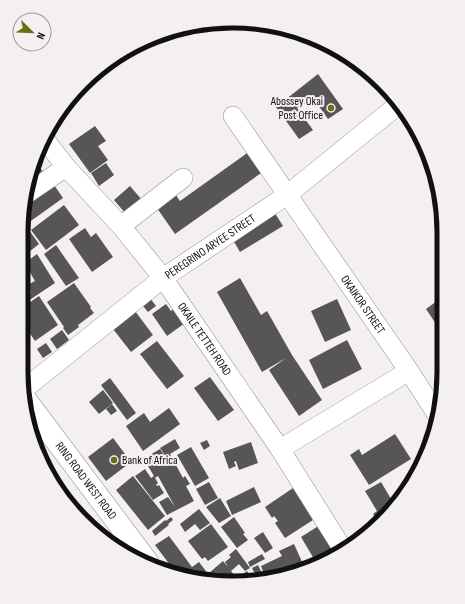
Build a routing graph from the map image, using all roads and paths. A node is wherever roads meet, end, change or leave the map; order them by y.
1 (395, 108) edge
2 (233, 116) dead end
3 (48, 144) edge
4 (66, 167) junction
5 (183, 178) dead end
6 (33, 190) edge
7 (287, 196) junction
8 (121, 226) junction
9 (163, 278) junction
10 (409, 371) junction
11 (28, 387) edge
12 (31, 406) edge
13 (433, 409) edge
14 (36, 429) edge
15 (280, 449) junction
16 (122, 544) edge
17 (341, 545) edge
18 (142, 555) edge

1 - 7 street, PEREGRINO ARYEE STREET
2 - 7 street, OKAIKOR STREET
3 - 4 street, OKAILE TETTEH ROAD
4 - 6 street
4 - 8 street, OKAILE TETTEH ROAD
5 - 8 street
7 - 9 street, PEREGRINO ARYEE STREET
7 - 10 street, OKAIKOR STREET
8 - 9 street, OKAILE TETTEH ROAD
9 - 11 street, PEREGRINO ARYEE STREET
9 - 15 street, OKAILE TETTEH ROAD
10 - 13 street, OKAIKOR STREET
10 - 15 street
12 - 18 main road, RING ROAD WEST ROAD
14 - 16 main road, RING ROAD WEST ROAD
15 - 17 street, OKAILE TETTEH ROAD

